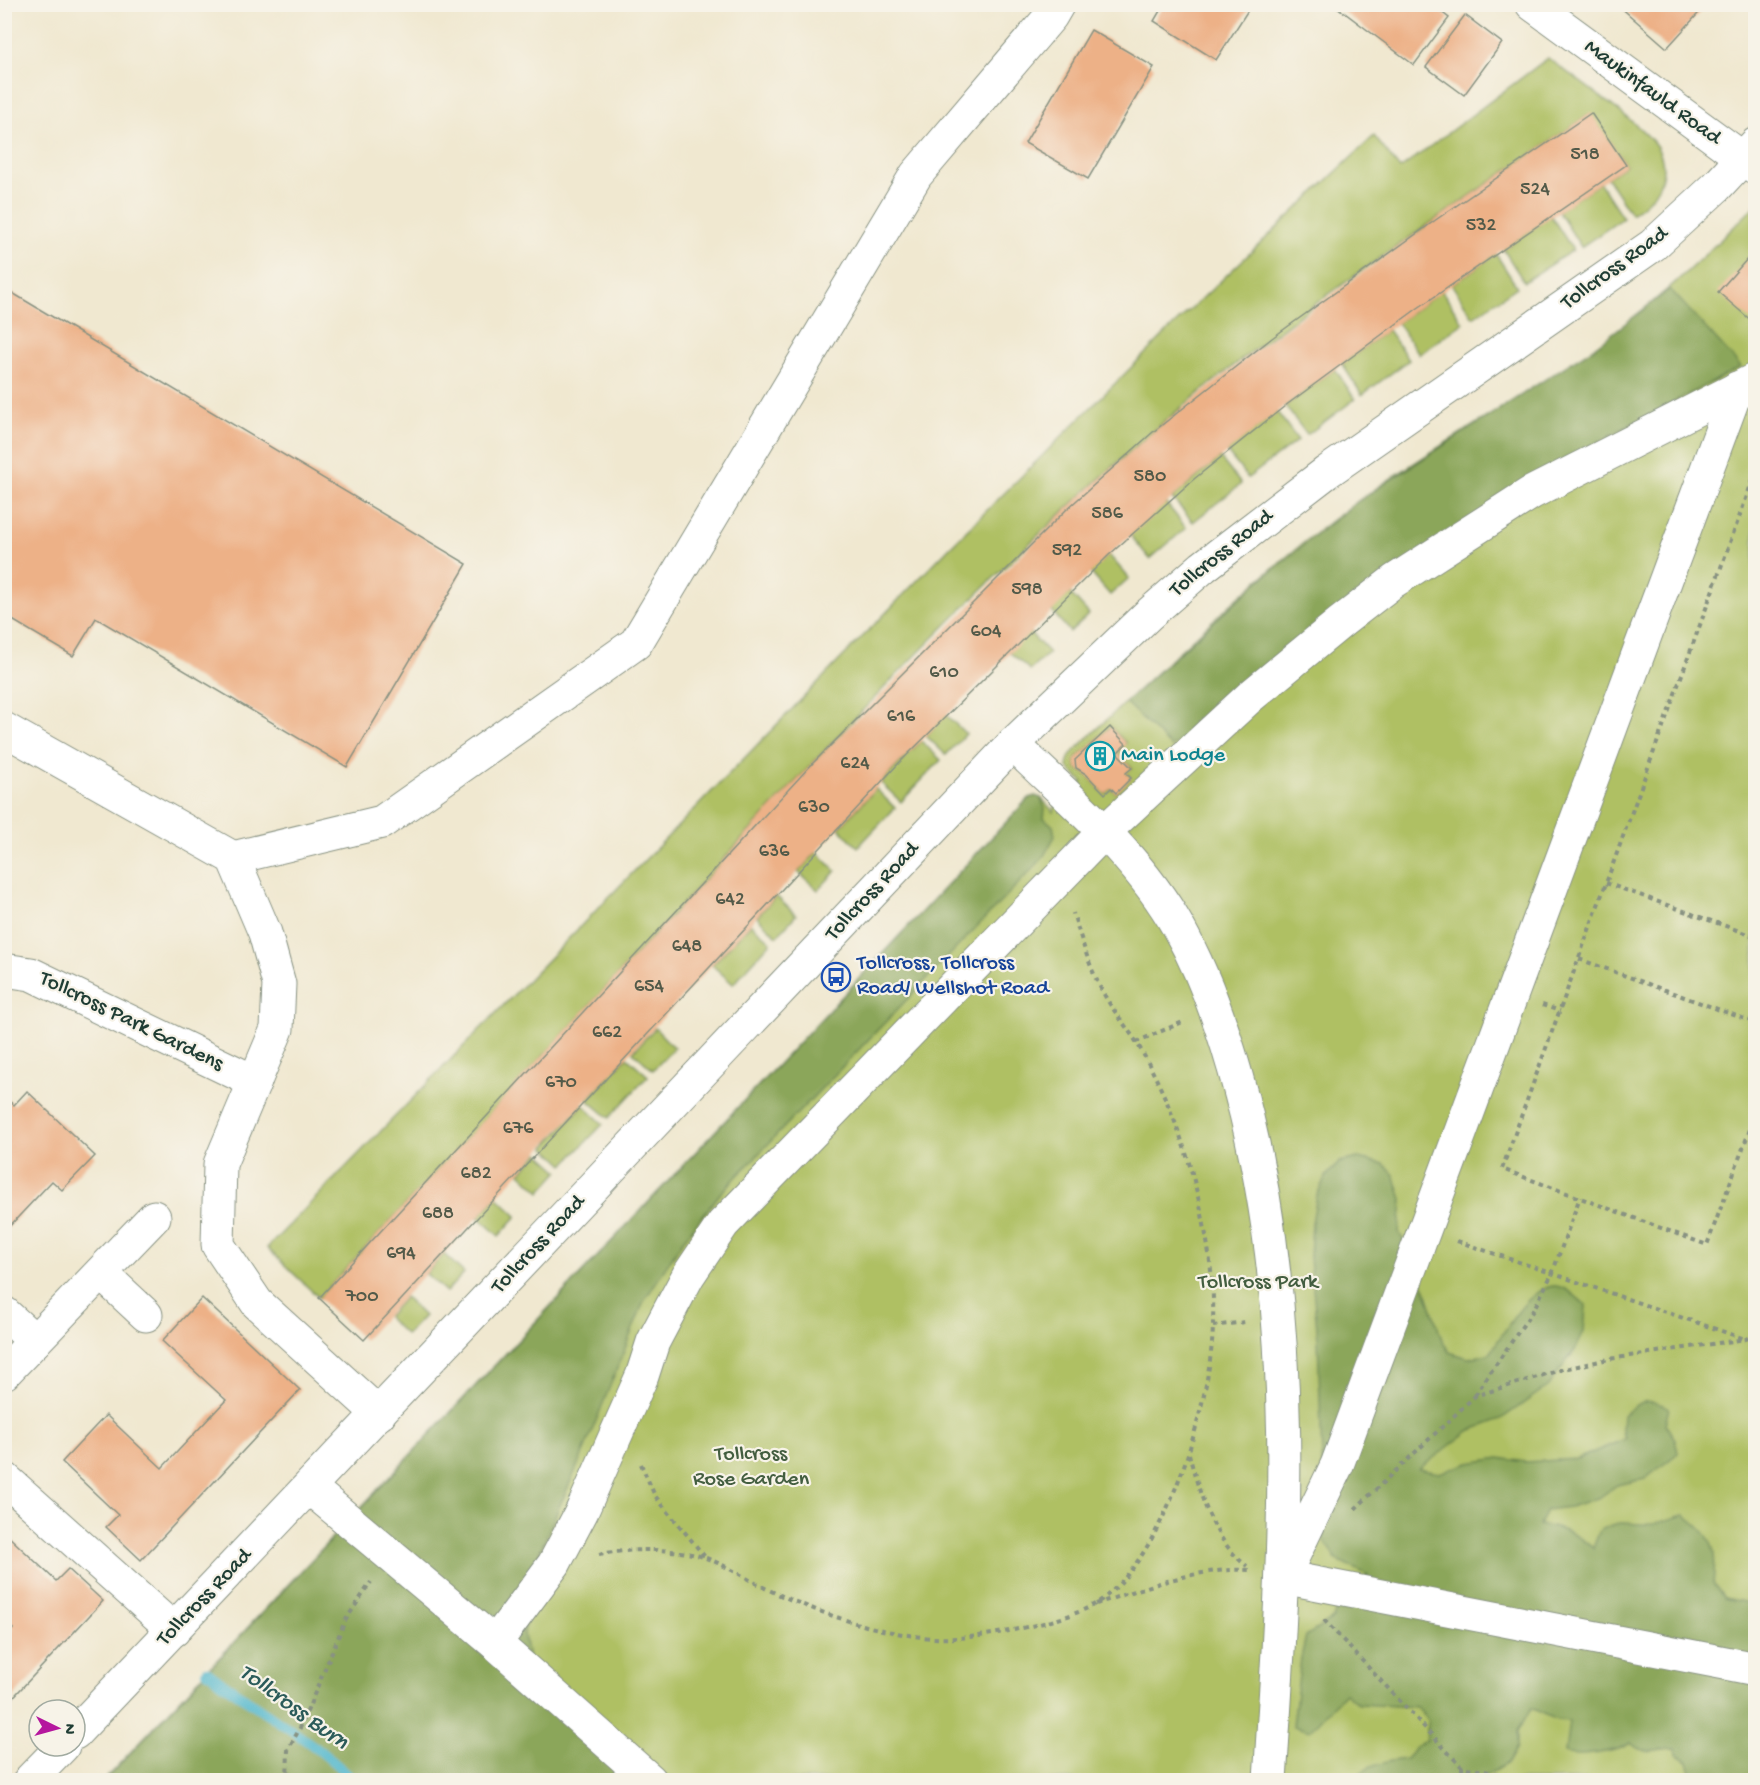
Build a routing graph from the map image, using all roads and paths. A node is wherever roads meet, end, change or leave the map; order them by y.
1 (1058, 4) edge
2 (1532, 4) edge
3 (1751, 157) edge
4 (1746, 384) edge
5 (1755, 471) edge
6 (4, 729) edge
7 (1013, 744) junction
8 (1104, 832) junction
9 (233, 858) junction
10 (1060, 875) junction
11 (1606, 883) junction
12 (1755, 937) edge
13 (1579, 959) junction
14 (4, 970) edge
15 (1215, 1009) junction
16 (1755, 1023) edge
17 (1136, 1042) junction
18 (255, 1082) junction
19 (1755, 1113) edge
20 (1580, 1197) junction
21 (154, 1217) dead end
22 (1425, 1230) junction
23 (101, 1273) junction
24 (1552, 1274) junction
25 (4, 1313) edge
26 (146, 1315) dead end
27 (1755, 1335) edge
28 (1746, 1339) junction
29 (35, 1341) junction
30 (4, 1373) edge
31 (1474, 1396) junction
32 (379, 1414) junction
33 (1188, 1453) junction
34 (640, 1456) dead end
35 (4, 1478) edge
36 (310, 1488) junction
37 (1353, 1511) dead end
38 (389, 1555) junction
39 (706, 1558) junction
40 (554, 1564) junction
41 (1283, 1577) junction
42 (1093, 1605) junction
43 (174, 1630) junction
44 (495, 1643) junction
45 (1755, 1669) edge
46 (87, 1721) edge
47 (51, 1758) edge
48 (1462, 1767) junction
49 (30, 1780) edge
50 (287, 1780) edge
51 (650, 1780) edge
52 (1270, 1780) edge
53 (1463, 1780) edge
54 (1474, 1780) edge
55 (1534, 1780) edge

1 - 9 street
2 - 3 street, Maukinfauld Road
3 - 7 street, Tollcross Road
4 - 8 street
4 - 22 street
5 - 11 path
6 - 9 street
7 - 8 street
7 - 32 street, Tollcross Road
8 - 10 street
8 - 15 street
9 - 18 street
10 - 17 path
10 - 40 street
11 - 12 path
11 - 13 path
13 - 16 path
13 - 20 path
14 - 18 street, Tollcross Park Gardens
15 - 17 path
15 - 41 street
17 - 33 path
18 - 32 street
19 - 20 path
20 - 24 path
21 - 23 street
22 - 24 path
22 - 41 street
23 - 26 street
23 - 29 street
24 - 28 path
24 - 31 path
25 - 29 street
27 - 28 path
28 - 31 path
29 - 30 street
31 - 37 path
32 - 36 street, Tollcross Road
33 - 42 path
33 - 42 path
34 - 39 path
35 - 43 street
36 - 38 street
36 - 43 street, Tollcross Road
38 - 44 street
38 - 50 path
39 - 40 path
39 - 42 path
40 - 44 street
41 - 45 street
41 - 48 path
41 - 52 street
43 - 46 street, Tollcross Road
44 - 51 street
47 - 49 street
48 - 53 path
48 - 54 path
48 - 55 path

